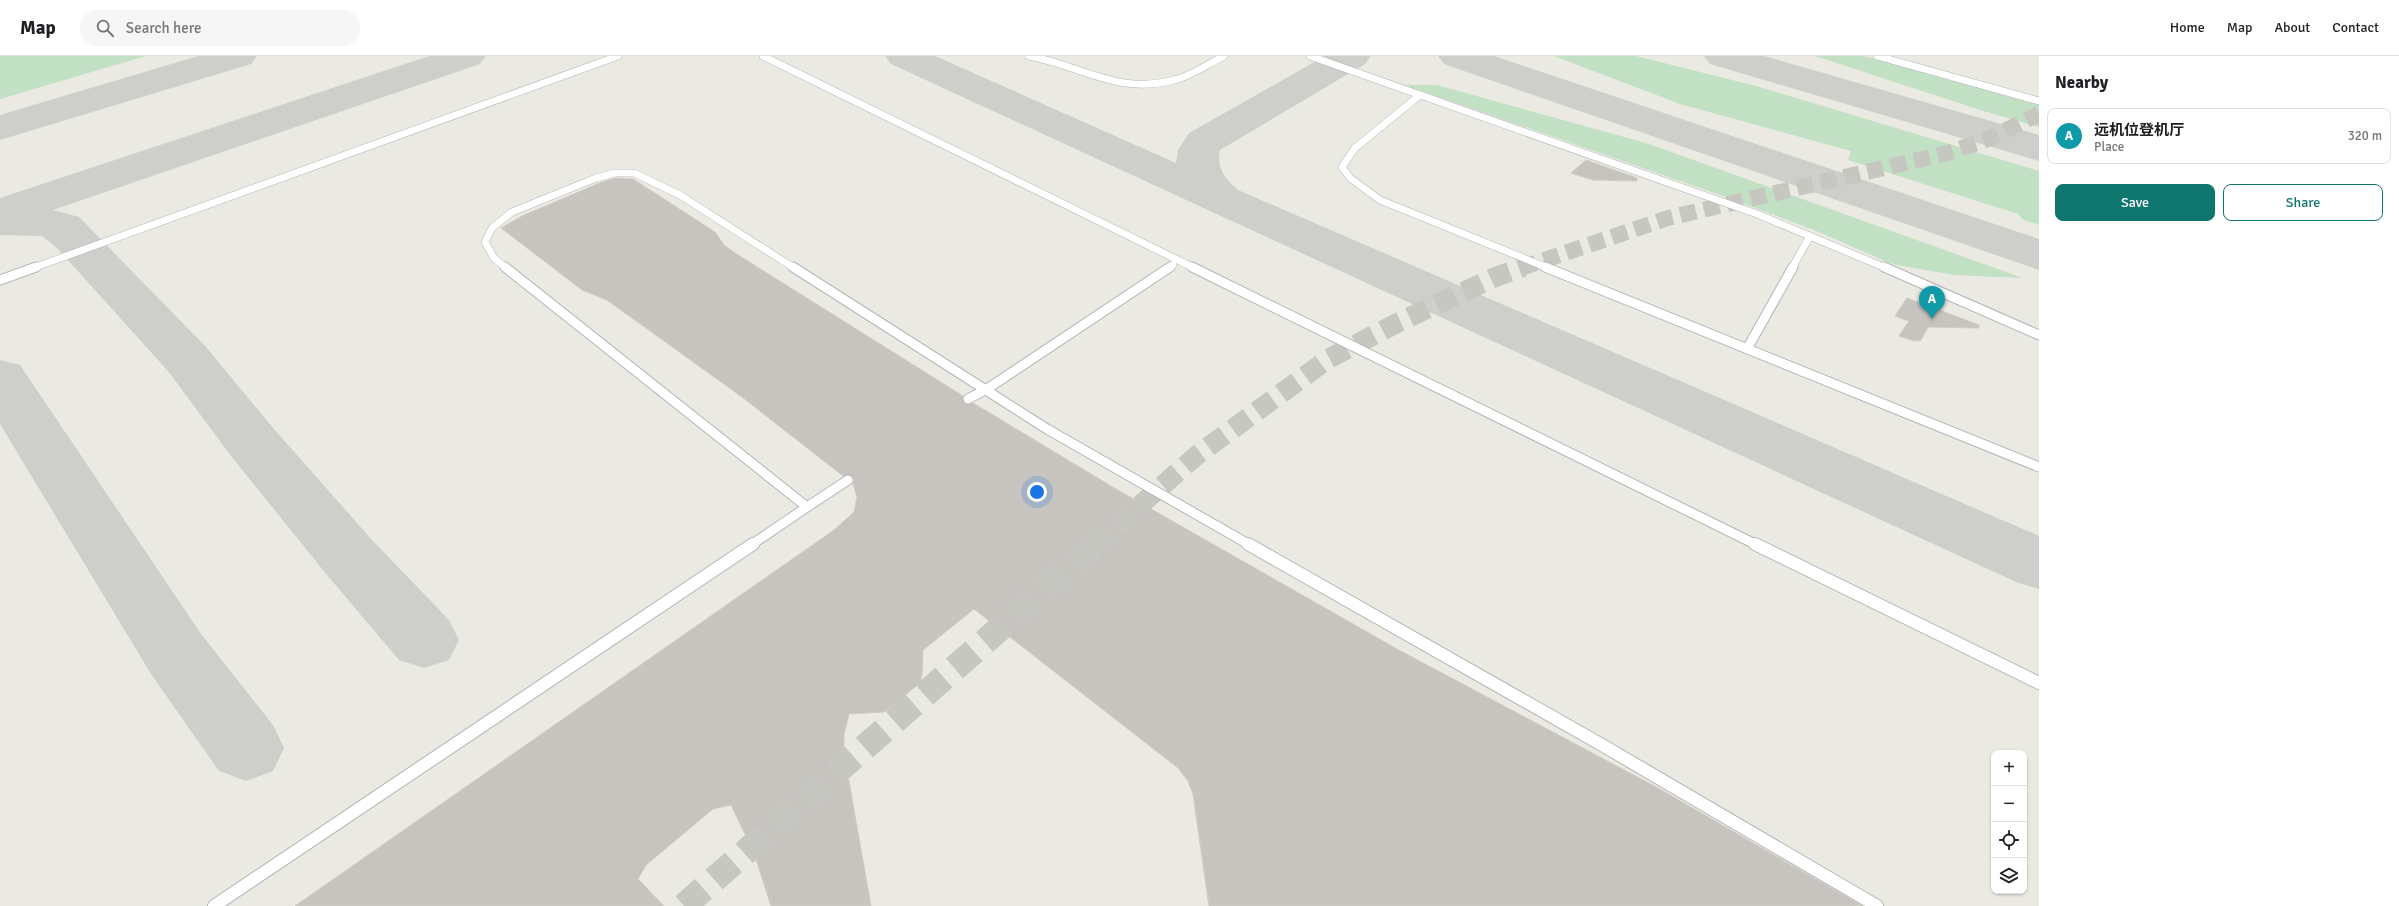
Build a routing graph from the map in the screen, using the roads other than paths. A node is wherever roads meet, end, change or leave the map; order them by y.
1 (618, 56) edge
2 (763, 56) edge
3 (1029, 56) edge
4 (1224, 56) edge
5 (1310, 56) edge
6 (1878, 56) edge
7 (1420, 95) junction
8 (2039, 100) edge
9 (1810, 236) junction
10 (1161, 265) dead end
11 (1173, 265) dead end
12 (0, 280) edge
13 (2039, 336) edge
14 (1747, 349) junction
15 (983, 388) junction
16 (968, 399) dead end
17 (2039, 467) edge
18 (848, 480) dead end
19 (807, 507) junction
20 (2039, 683) edge
21 (214, 906) edge
22 (1877, 906) edge

1 - 12 lane
2 - 20 lane
3 - 4 lane
5 - 7 lane
6 - 8 lane
7 - 9 lane
7 - 14 lane
9 - 13 lane
9 - 14 lane
10 - 15 lane
11 - 15 lane
14 - 17 lane
15 - 16 lane
15 - 19 lane
15 - 22 lane
18 - 19 lane
19 - 21 lane

